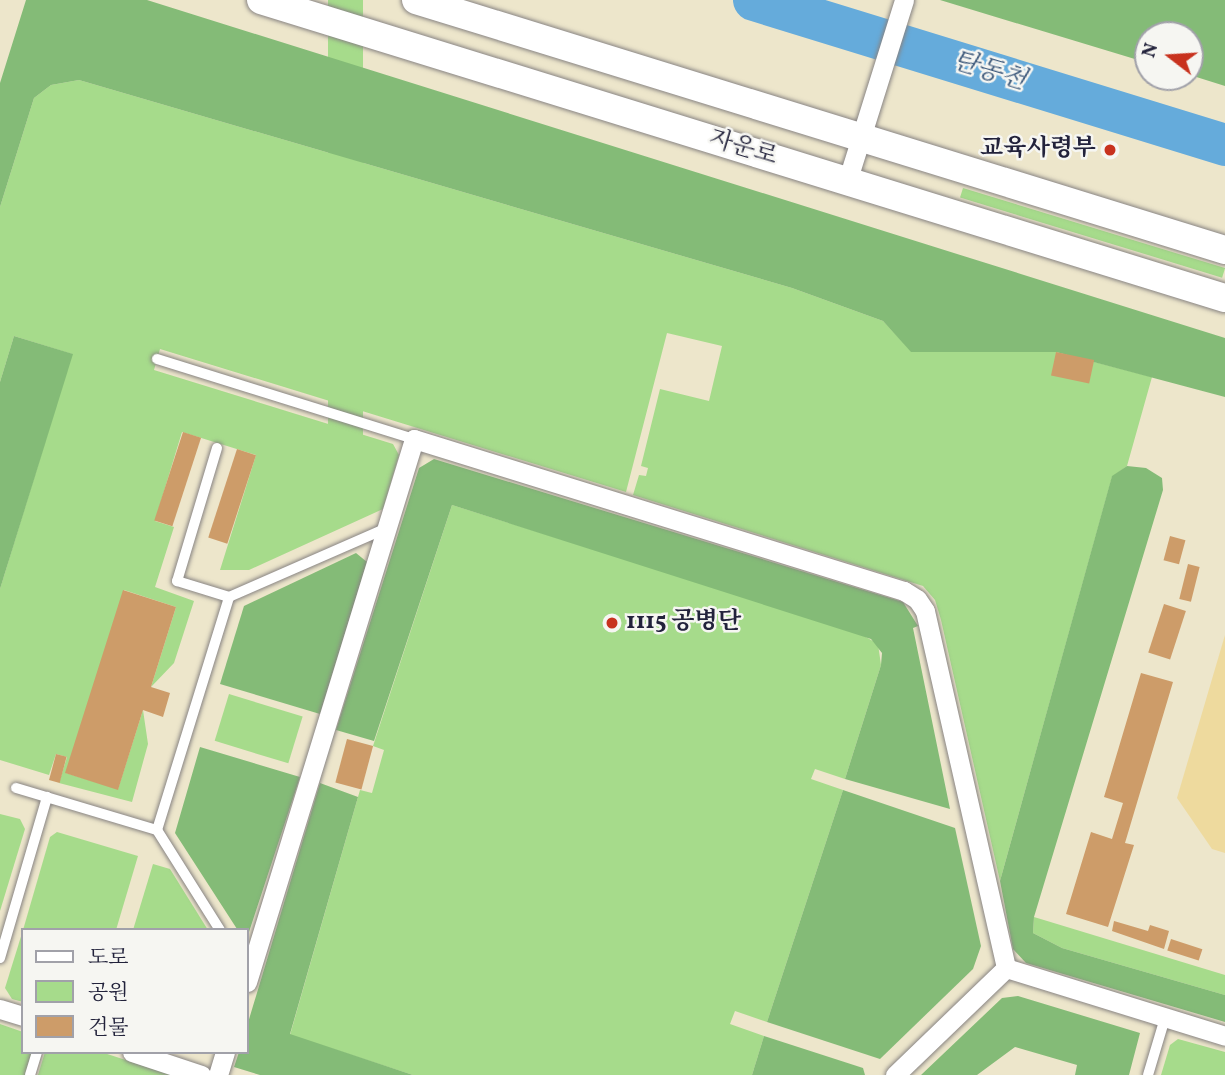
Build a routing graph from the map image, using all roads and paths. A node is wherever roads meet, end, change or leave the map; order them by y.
1 (261, 0) edge
2 (416, 0) edge
3 (904, 0) edge
4 (861, 137) junction
5 (847, 181) junction
6 (1225, 250) edge
7 (1225, 298) edge
8 (157, 359) dead end
9 (414, 439) junction
10 (217, 449) dead end
11 (387, 528) junction
12 (229, 597) junction
13 (16, 788) dead end
14 (47, 797) junction
15 (157, 830) junction
16 (219, 928) edge
17 (0, 958) edge
18 (1006, 968) junction
19 (248, 976) edge
20 (0, 1009) edge
21 (21, 1015) edge
22 (1166, 1018) junction
23 (1225, 1036) edge
24 (36, 1054) edge
25 (138, 1054) edge
26 (224, 1054) edge
27 (30, 1075) edge
28 (201, 1075) edge
29 (218, 1075) edge
30 (895, 1075) edge
31 (1148, 1075) edge

1 - 5 street, 자운로
2 - 4 street, 자운로
3 - 4 street
4 - 5 street
4 - 6 street, 자운로
5 - 7 street, 자운로
8 - 9 lane
9 - 11 street
9 - 18 street
10 - 12 lane
11 - 12 lane
11 - 19 street
12 - 15 lane
13 - 14 lane
14 - 15 lane
14 - 17 lane
15 - 16 lane
18 - 22 street
18 - 30 street
20 - 21 street
22 - 23 street
22 - 31 lane
24 - 27 lane
25 - 28 street
26 - 29 street

